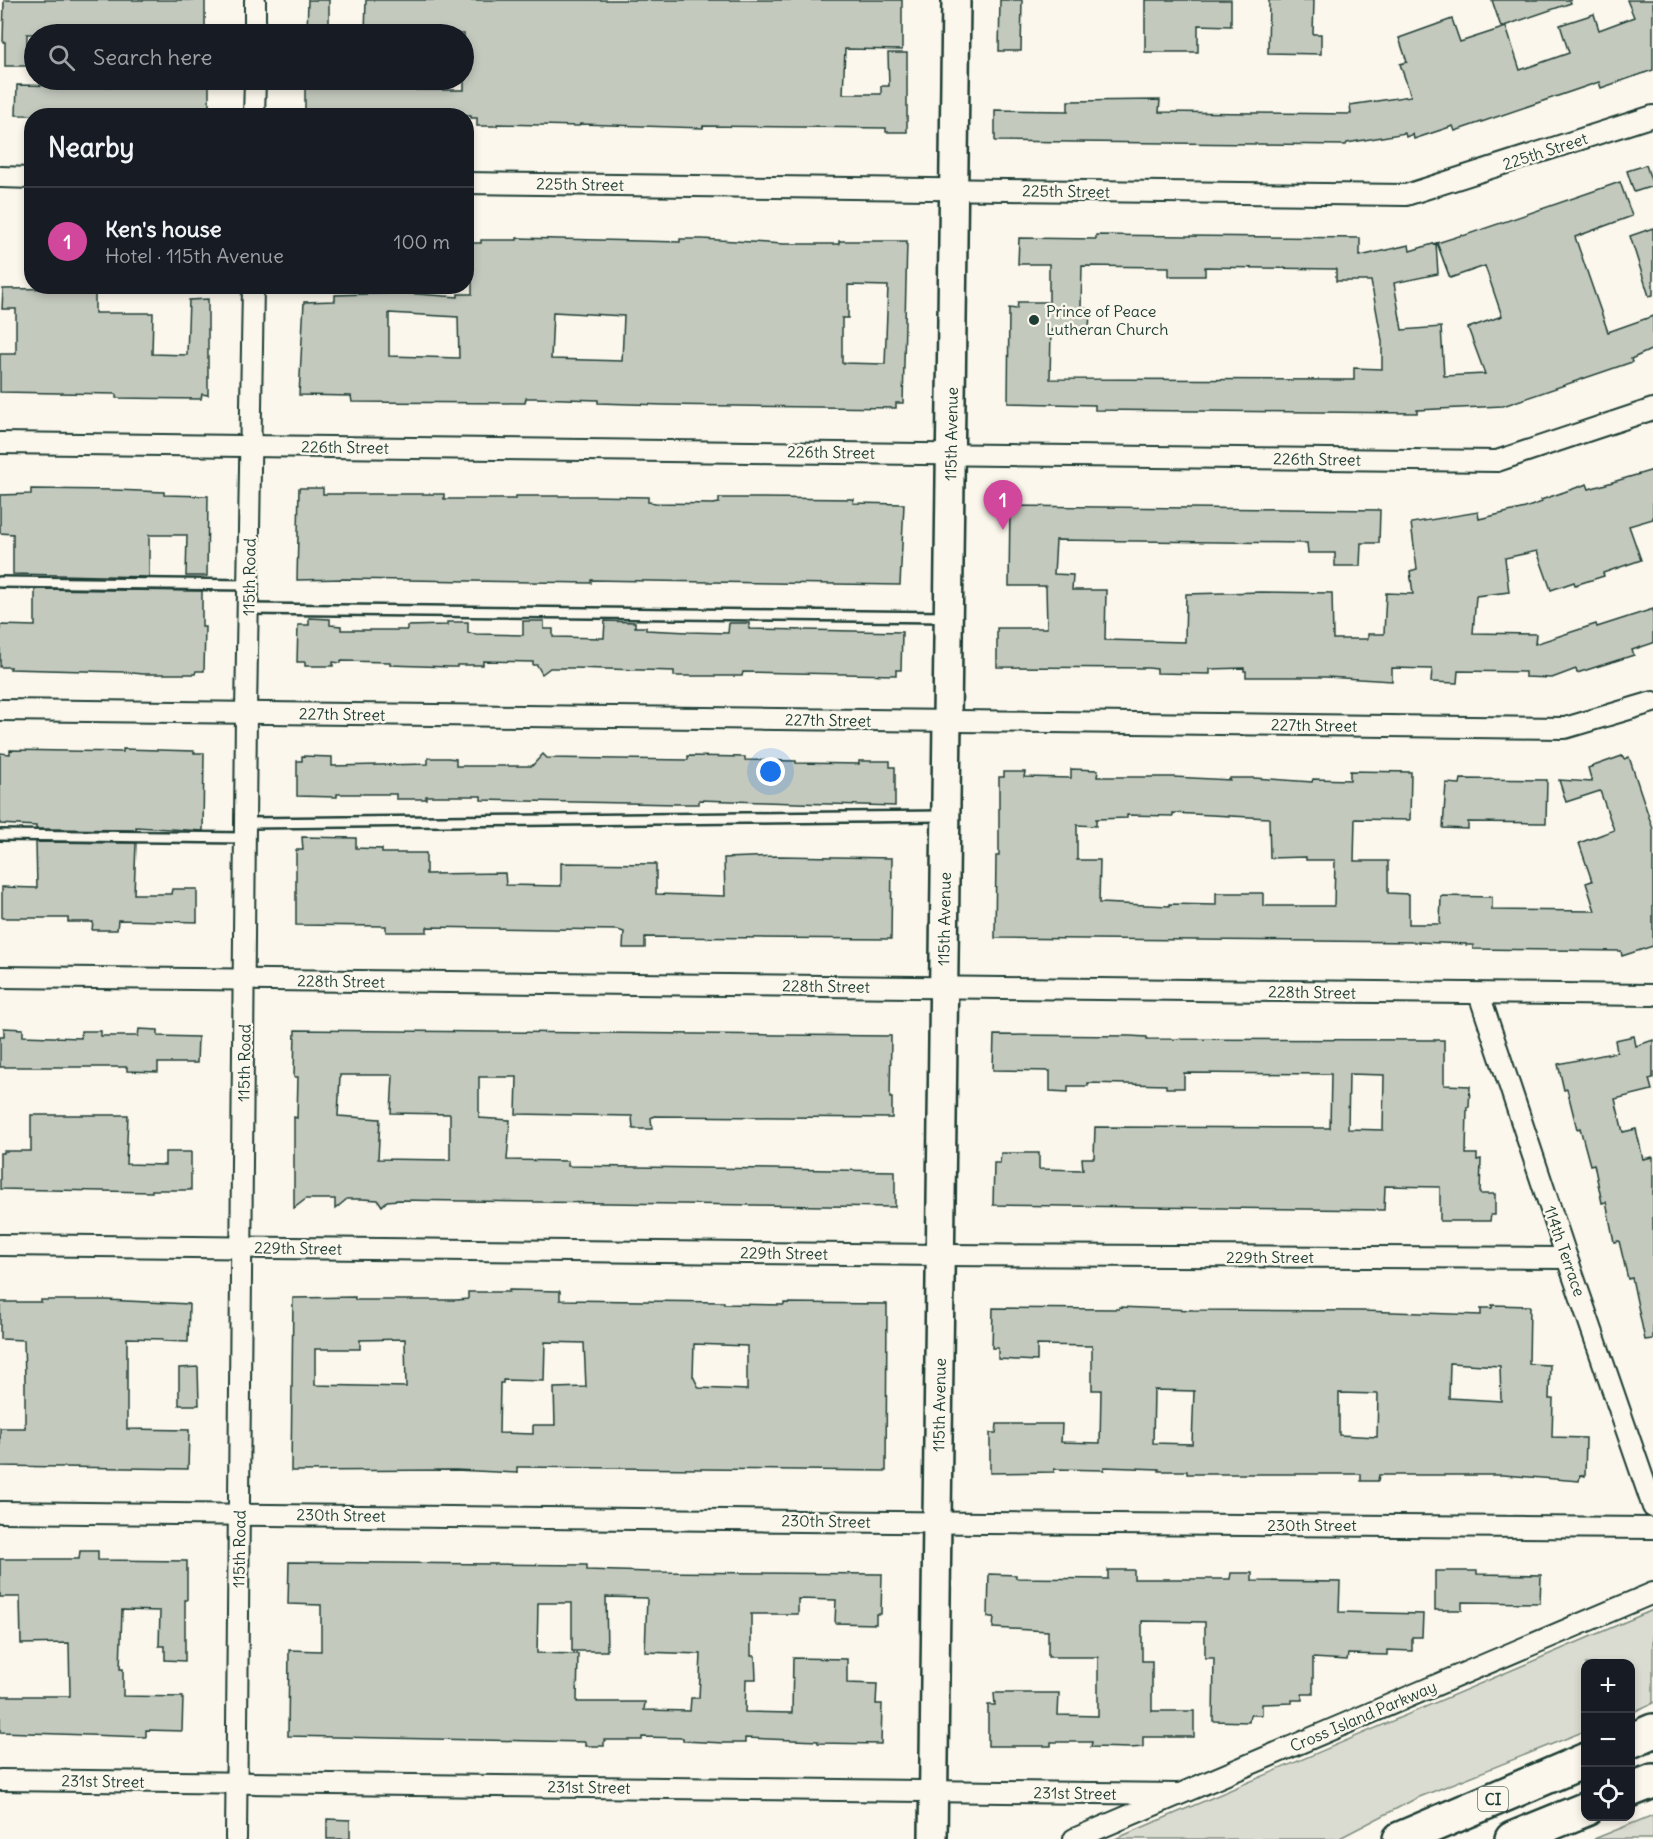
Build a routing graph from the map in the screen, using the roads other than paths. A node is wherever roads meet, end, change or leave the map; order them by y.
1 (255, 0) edge
2 (956, 0) edge
3 (255, 24) edge
4 (255, 90) edge
5 (254, 108) edge
6 (1653, 116) edge
7 (0, 177) edge
8 (24, 178) edge
9 (474, 183) edge
10 (954, 190) junction
11 (253, 294) edge
12 (1653, 409) edge
13 (0, 443) edge
14 (251, 446) junction
15 (951, 454) junction
16 (0, 582) edge
17 (249, 585) junction
18 (248, 609) junction
19 (948, 617) junction
20 (1653, 702) edge
21 (0, 710) edge
22 (246, 712) junction
23 (946, 721) junction
24 (945, 816) junction
25 (245, 830) junction
26 (0, 835) edge
27 (0, 977) edge
28 (244, 980) junction
29 (944, 988) junction
30 (1479, 994) junction
31 (1653, 995) edge
32 (0, 1245) edge
33 (242, 1247) junction
34 (941, 1255) junction
35 (1567, 1258) junction
36 (1653, 1507) edge
37 (0, 1512) edge
38 (240, 1514) junction
39 (938, 1523) junction
40 (1653, 1527) edge
41 (1653, 1593) edge
42 (1653, 1731) edge
43 (1635, 1739) edge
44 (1581, 1762) edge
45 (0, 1780) edge
46 (1653, 1781) edge
47 (237, 1782) junction
48 (1635, 1788) edge
49 (933, 1791) junction
50 (1179, 1794) junction
51 (1581, 1811) edge
52 (236, 1839) edge
53 (933, 1839) edge
54 (1074, 1839) edge
55 (1400, 1839) edge
56 (1512, 1839) edge

1 - 3 street
2 - 10 main road, 115th Avenue
4 - 5 street
6 - 10 street, 225th Street
7 - 8 street
9 - 10 street, 225th Street
10 - 15 main road, 115th Avenue
11 - 14 street, 115th Road
12 - 15 street, 226th Street
13 - 14 street, 226th Street
14 - 15 street, 226th Street
14 - 17 street, 115th Road
15 - 19 main road, 115th Avenue
16 - 17 lane
17 - 18 street, 115th Road
18 - 19 lane
18 - 22 street, 115th Road
19 - 23 main road, 115th Avenue
20 - 23 street, 227th Street
21 - 22 street, 227th Street
22 - 23 street, 227th Street
22 - 25 street, 115th Road
23 - 24 main road, 115th Avenue
24 - 25 lane
24 - 29 main road, 115th Avenue
25 - 26 lane
25 - 28 street, 115th Road
27 - 28 street, 228th Street
28 - 29 street, 228th Street
28 - 33 street, 115th Road
29 - 30 street, 228th Street
29 - 34 main road, 115th Avenue
30 - 31 street, 228th Street
30 - 35 street, 114th Terrace
32 - 33 street, 229th Street
33 - 34 street, 229th Street
33 - 38 street, 115th Road
34 - 35 street, 229th Street
34 - 39 main road, 115th Avenue
35 - 36 street, 114th Terrace
37 - 38 street, 230th Street
38 - 39 street, 230th Street
38 - 47 street, 115th Road
39 - 40 street, 230th Street
39 - 49 main road, 115th Avenue
41 - 50 street, Cross Island Parkway
42 - 43 highway
44 - 55 highway, CI
45 - 47 street, 231st Street
46 - 48 highway
47 - 49 street, 231st Street
47 - 52 street, 115th Road
49 - 50 street, 231st Street
49 - 53 main road, 115th Avenue
50 - 54 street, Cross Island Parkway
51 - 56 highway

